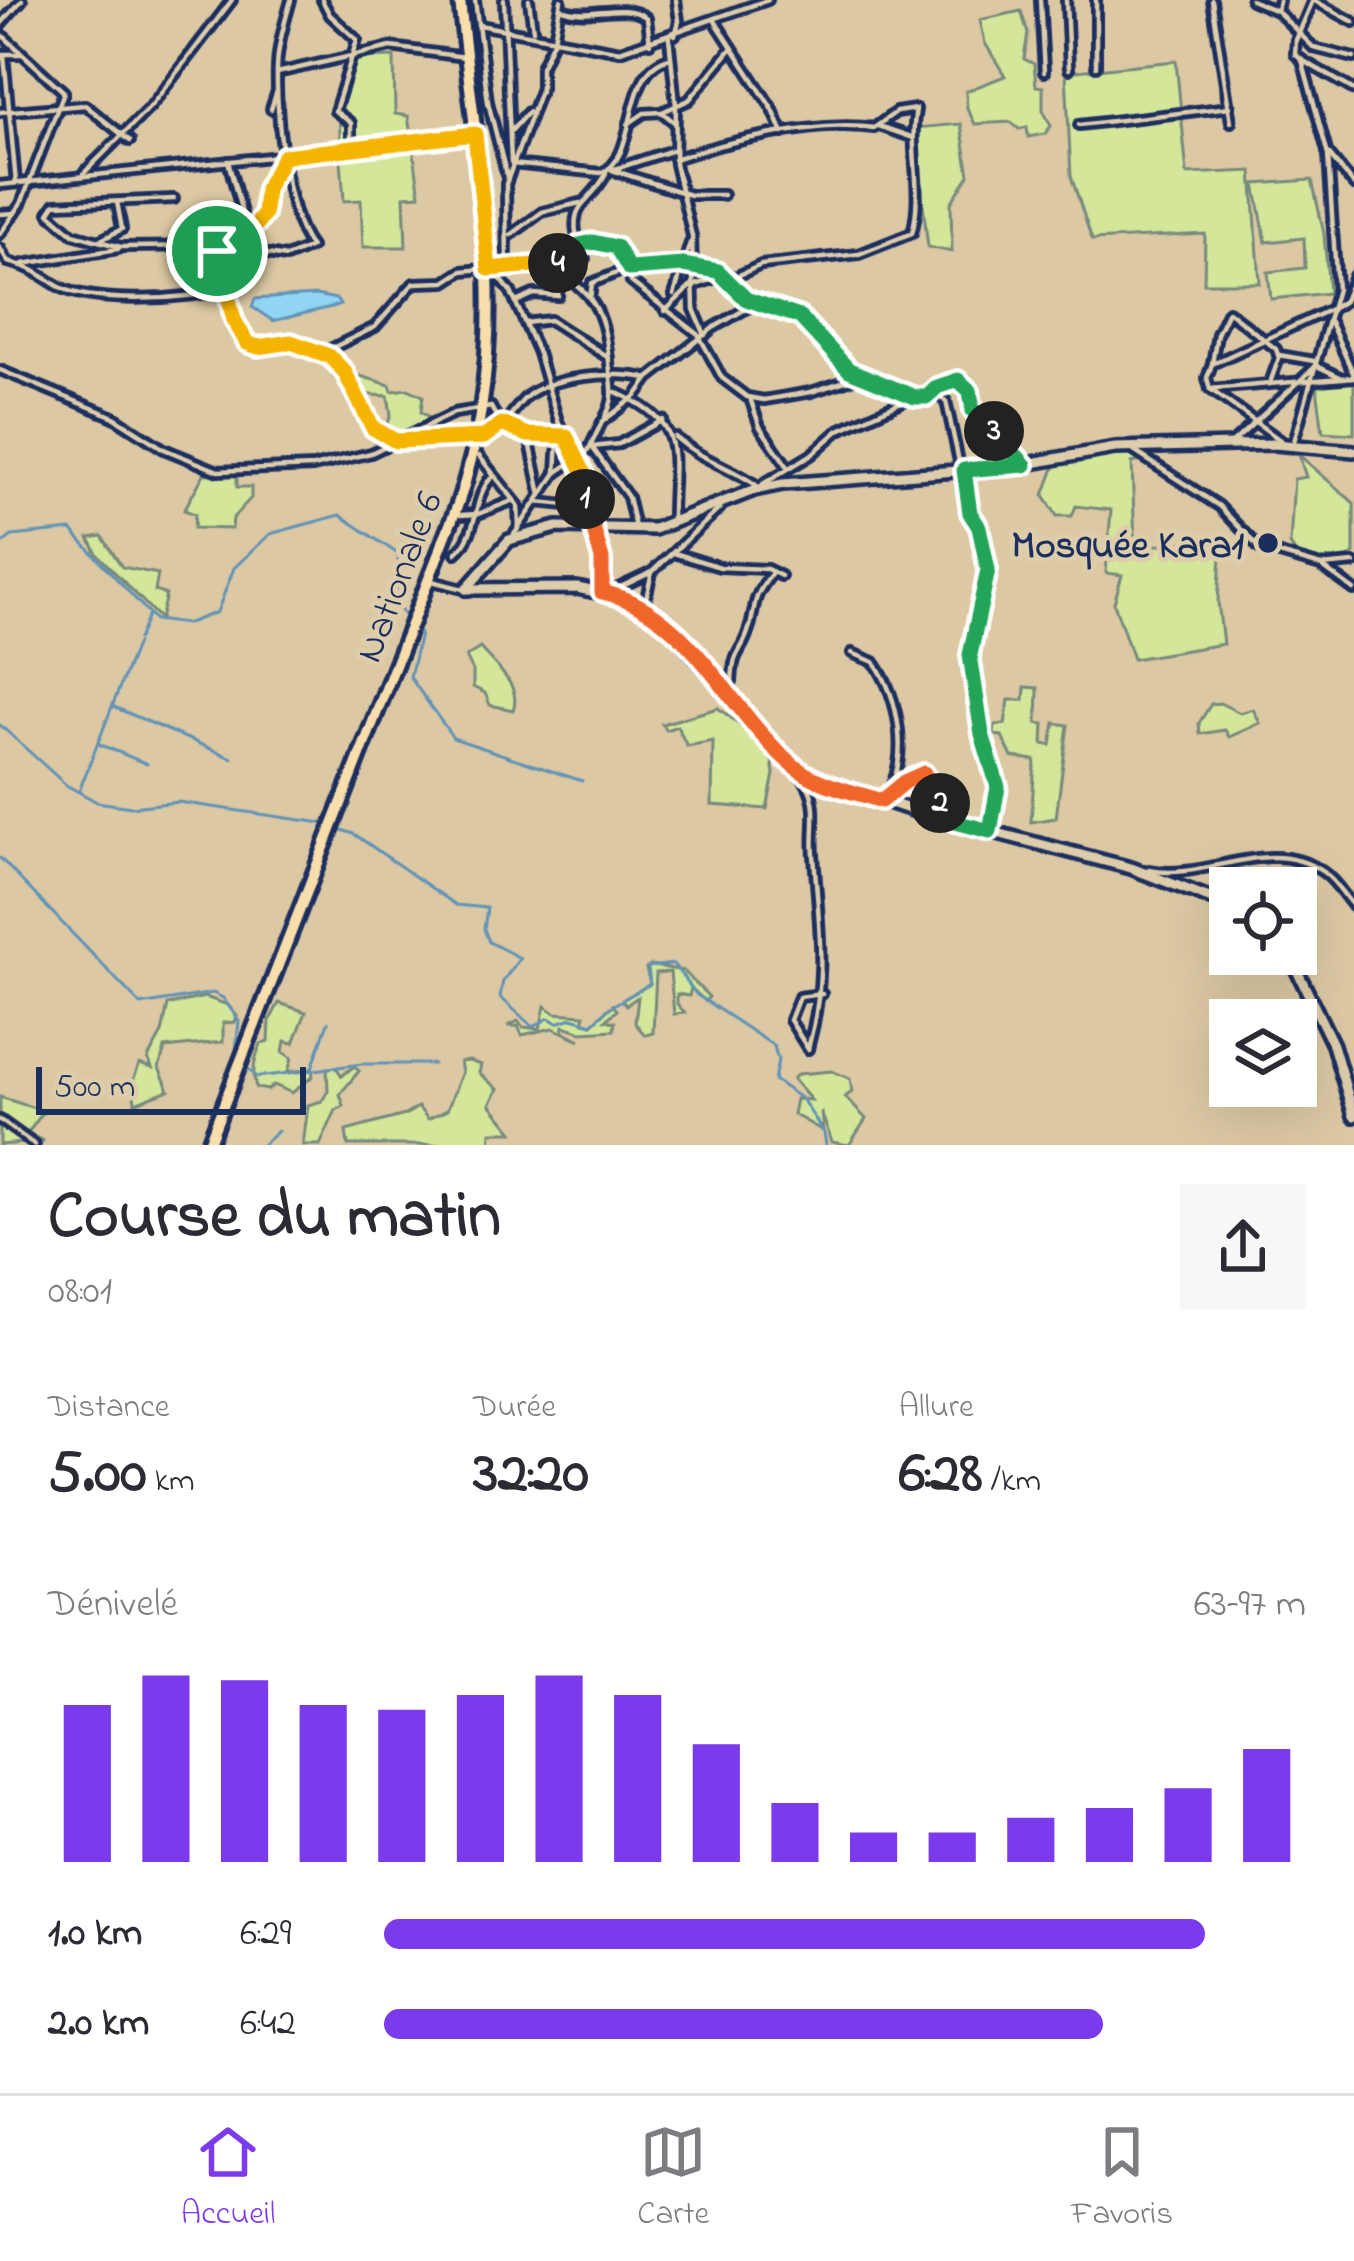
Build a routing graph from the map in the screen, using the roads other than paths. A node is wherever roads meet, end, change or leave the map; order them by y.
1 (22, 0) edge
2 (232, 0) edge
3 (291, 0) edge
4 (322, 0) edge
5 (460, 0) edge
6 (475, 0) edge
7 (504, 0) edge
8 (529, 0) edge
9 (561, 0) edge
10 (676, 0) edge
11 (768, 0) edge
12 (1040, 0) edge
13 (1066, 0) edge
14 (1096, 0) edge
15 (1212, 0) edge
16 (1251, 0) edge
17 (1279, 0) edge
18 (1313, 0) edge
19 (562, 9) junction
20 (1276, 11) junction
21 (714, 20) junction
22 (1354, 22) edge
23 (478, 25) junction
24 (0, 29) edge
25 (506, 30) junction
26 (1299, 32) junction
27 (533, 33) junction
28 (672, 36) junction
29 (554, 39) junction
30 (650, 43) junction
31 (731, 49) junction
32 (353, 53) junction
33 (21, 54) junction
34 (2, 55) edge
35 (466, 57) junction
36 (670, 58) junction
37 (1354, 58) edge
38 (1302, 60) junction
39 (1096, 66) dead end
40 (1069, 69) dead end
41 (1043, 72) dead end
42 (277, 73) junction
43 (1354, 90) edge
44 (277, 91) junction
45 (60, 105) junction
46 (531, 107) junction
47 (1230, 107) junction
48 (676, 108) junction
49 (271, 109) dead end
50 (9, 110) junction
51 (0, 112) edge
52 (662, 112) junction
53 (1232, 122) dead end
54 (628, 124) junction
55 (1079, 125) dead end
56 (879, 126) junction
57 (676, 128) junction
58 (512, 130) junction
59 (123, 132) junction
60 (782, 133) junction
61 (475, 134) junction
62 (911, 137) junction
63 (130, 141) dead end
64 (352, 149) junction
65 (1327, 151) junction
66 (674, 154) junction
67 (284, 156) junction
68 (228, 161) junction
69 (511, 165) junction
70 (281, 166) junction
71 (609, 171) junction
72 (82, 176) junction
73 (507, 179) junction
74 (2, 182) edge
75 (29, 182) junction
76 (16, 183) junction
77 (1354, 185) edge
78 (680, 192) junction
79 (723, 195) dead end
80 (174, 199) dead end
81 (117, 202) junction
82 (580, 203) junction
83 (15, 213) junction
84 (0, 214) edge
85 (0, 234) edge
86 (248, 235) junction
87 (509, 236) junction
88 (97, 242) junction
89 (579, 245) junction
90 (214, 246) junction
91 (0, 248) edge
92 (127, 248) junction
93 (244, 251) junction
94 (585, 259) dead end
95 (564, 262) junction
96 (544, 263) junction
97 (23, 264) junction
98 (687, 266) junction
99 (508, 268) junction
100 (491, 269) junction
101 (629, 269) junction
102 (558, 271) junction
103 (725, 275) junction
104 (1354, 276) edge
105 (690, 287) junction
106 (228, 288) junction
107 (590, 299) junction
108 (672, 301) junction
109 (515, 302) junction
110 (759, 303) junction
111 (1334, 308) junction
112 (665, 311) junction
113 (1330, 322) junction
114 (525, 323) junction
115 (703, 336) junction
116 (1265, 340) junction
117 (322, 353) junction
118 (1279, 355) junction
119 (609, 358) junction
120 (1212, 364) junction
121 (1316, 364) junction
122 (0, 370) edge
123 (610, 374) junction
124 (861, 376) junction
125 (1354, 376) edge
126 (1342, 378) junction
127 (648, 379) junction
128 (1271, 380) junction
129 (1295, 381) junction
130 (1309, 381) junction
131 (548, 385) junction
132 (1210, 389) junction
133 (614, 392) junction
134 (933, 392) junction
135 (915, 397) junction
136 (747, 398) junction
137 (631, 399) junction
138 (484, 408) junction
139 (663, 420) junction
140 (602, 422) junction
141 (1254, 423) junction
142 (502, 424) junction
143 (671, 433) junction
144 (528, 435) junction
145 (563, 436) junction
146 (478, 437) junction
147 (396, 441) junction
148 (1230, 445) junction
149 (1290, 446) junction
150 (592, 447) junction
151 (1130, 448) junction
152 (1354, 451) edge
153 (479, 456) dead end
154 (578, 460) junction
155 (1025, 465) junction
156 (788, 467) junction
157 (964, 470) junction
158 (556, 473) junction
159 (493, 476) junction
160 (760, 488) junction
161 (537, 501) junction
162 (515, 503) junction
163 (722, 506) junction
164 (586, 512) junction
165 (478, 514) junction
166 (460, 515) dead end
167 (672, 524) junction
168 (592, 526) junction
169 (635, 527) junction
170 (519, 529) junction
171 (509, 540) junction
172 (456, 553) dead end
173 (674, 553) junction
174 (1354, 563) edge
175 (1322, 566) junction
176 (652, 572) junction
177 (773, 572) junction
178 (782, 576) dead end
179 (428, 580) junction
180 (466, 589) junction
181 (1354, 590) edge
182 (604, 592) junction
183 (644, 607) junction
184 (852, 652) dead end
185 (722, 687) junction
186 (794, 766) junction
187 (885, 796) junction
188 (955, 822) junction
189 (990, 831) junction
190 (1138, 871) junction
191 (1209, 898) edge
192 (1354, 908) edge
193 (1299, 975) edge
194 (822, 994) junction
195 (1354, 1116) edge
196 (0, 1120) edge
197 (35, 1145) edge
198 (208, 1145) edge

1 - 24 street
2 - 59 street
3 - 42 street
4 - 32 street
5 - 35 main road, Nationale 6
6 - 23 street
7 - 25 street
8 - 27 street
9 - 19 street
10 - 28 street
11 - 21 street
12 - 41 street
13 - 40 street
14 - 39 street
15 - 47 street
16 - 20 street
17 - 20 street
18 - 22 street
18 - 26 street
19 - 29 street
19 - 30 street
20 - 26 street
21 - 28 street
21 - 31 street
23 - 25 street
23 - 73 street
24 - 33 street
25 - 27 street
25 - 58 street
26 - 37 street
26 - 38 street
27 - 29 street
28 - 30 street
28 - 36 street
29 - 30 street
29 - 46 street
31 - 48 street
31 - 60 street
32 - 35 street
32 - 42 street
32 - 64 street
33 - 34 street
33 - 45 street
34 - 50 street
35 - 61 main road, Nationale 6
36 - 48 street
36 - 54 street
38 - 43 street
38 - 65 street
42 - 44 street
44 - 49 street
44 - 67 street
45 - 50 street
45 - 59 street
45 - 75 street
46 - 58 street
46 - 69 street
47 - 53 street
47 - 55 street
48 - 52 street
48 - 57 street
50 - 51 street
50 - 76 street
52 - 54 street
52 - 57 street
54 - 71 street
56 - 60 street
56 - 62 street
56 - 62 street
57 - 66 street
58 - 69 street
59 - 63 street
59 - 72 street
60 - 66 street
61 - 64 street
61 - 100 main road, Nationale 6
62 - 103 street
64 - 67 street
65 - 77 street
65 - 111 street
66 - 71 street
66 - 78 street
67 - 68 street
67 - 70 street
68 - 72 street
68 - 86 street
69 - 71 street
69 - 73 street
70 - 86 street
70 - 93 street
71 - 78 street
71 - 82 street
72 - 75 street
73 - 87 street
74 - 76 street
75 - 76 street
75 - 83 street
78 - 79 street
78 - 98 street
80 - 81 street
81 - 88 street
81 - 88 street
82 - 87 street
82 - 89 street
83 - 84 street
83 - 85 street
86 - 93 street
87 - 99 street
88 - 92 street
89 - 95 street
89 - 101 street
90 - 92 street
90 - 93 street
90 - 106 street
91 - 97 street
92 - 97 street
94 - 95 street
95 - 96 street
95 - 102 street
96 - 99 street
96 - 102 street
97 - 106 street
98 - 101 street
98 - 103 street
98 - 105 street
98 - 108 street
99 - 100 street
100 - 109 street
100 - 117 street
100 - 138 main road, Nationale 6
101 - 107 street
101 - 112 street
102 - 107 street
102 - 109 street
103 - 105 street
103 - 110 street
104 - 111 street
105 - 108 street
105 - 115 street
106 - 117 street
107 - 119 street
108 - 112 street
109 - 114 street
110 - 115 street
110 - 124 street
111 - 113 street
111 - 116 street
112 - 115 street
113 - 121 street
113 - 125 street
114 - 119 street
114 - 131 street
115 - 127 street
115 - 136 street
116 - 118 street
116 - 120 street
116 - 120 street
117 - 147 street
118 - 121 street
118 - 128 street
119 - 123 street
120 - 132 street
121 - 126 street
121 - 129 street
121 - 130 street
122 - 147 street
123 - 127 street
123 - 131 street
123 - 133 street
124 - 135 street
124 - 136 street
125 - 126 street
126 - 130 street
127 - 137 street
128 - 129 street
128 - 132 street
129 - 130 street
129 - 141 street
130 - 149 street
131 - 142 street
131 - 145 street
132 - 141 street
133 - 137 street
133 - 140 street
134 - 135 street
134 - 155 street
134 - 157 street
135 - 156 street
136 - 156 street
137 - 139 street
137 - 140 street
138 - 142 street
138 - 146 main road, Nationale 6
138 - 147 street
139 - 143 street
139 - 150 street
140 - 150 street
141 - 148 street
141 - 149 street
142 - 144 street
142 - 146 street
143 - 160 street
143 - 167 street
144 - 145 street
144 - 161 street
145 - 154 street
145 - 158 street
146 - 147 street
146 - 179 main road, Nationale 6
148 - 149 street
148 - 151 street
149 - 152 street
150 - 154 street
150 - 169 street
151 - 155 street
151 - 175 street
153 - 159 street
154 - 158 street
154 - 164 street
155 - 157 street
156 - 160 street
157 - 160 street
157 - 189 street
158 - 161 street
159 - 162 street
159 - 165 street
160 - 163 street
161 - 162 street
161 - 164 street
161 - 170 street
162 - 165 street
162 - 170 street
163 - 167 street
163 - 173 street
164 - 168 street
165 - 166 street
165 - 172 street
167 - 169 street
168 - 169 street
168 - 171 street
168 - 182 street
170 - 171 street
171 - 180 street
173 - 176 street
173 - 177 street
174 - 175 street
175 - 181 street
176 - 182 street
176 - 183 street
177 - 178 street
177 - 185 street
179 - 180 street
179 - 198 main road, Nationale 6
180 - 182 street
182 - 183 street
183 - 185 street
184 - 187 street
185 - 186 street
186 - 187 street
186 - 194 street
187 - 188 street
187 - 188 street
188 - 189 street
189 - 190 street
190 - 191 street
190 - 192 street
193 - 195 street
194 - 194 street
196 - 197 street

